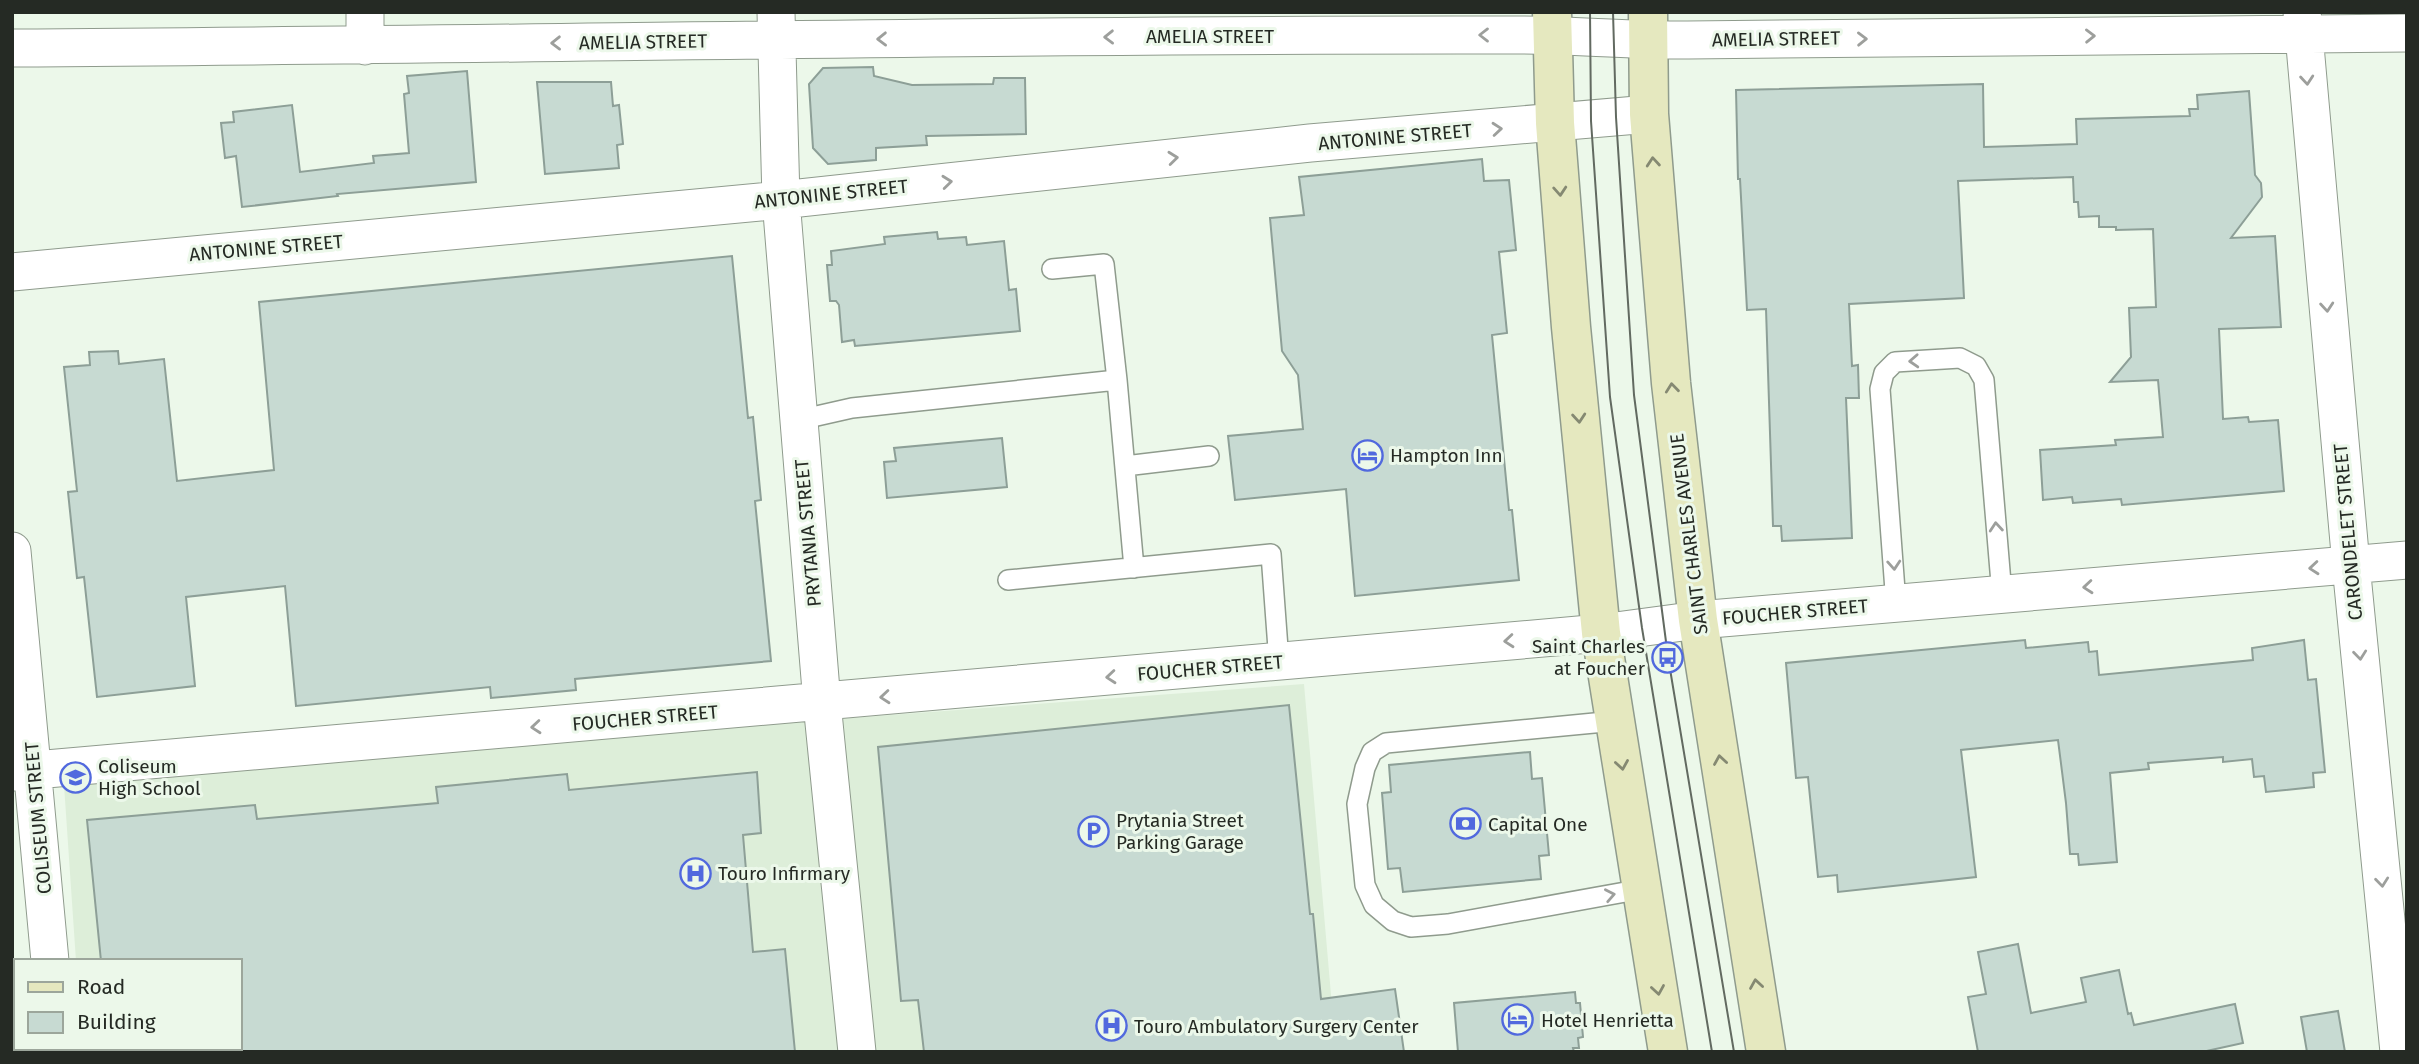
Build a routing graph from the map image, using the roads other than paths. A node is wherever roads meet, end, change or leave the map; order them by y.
1 (2302, 23) edge
2 (1211, 24) edge
3 (1552, 24) edge
4 (776, 26) edge
5 (1648, 26) edge
6 (365, 29) edge
7 (2407, 33) edge
8 (12, 48) edge
9 (1649, 114) junction
10 (1555, 123) junction
11 (781, 200) junction
12 (1052, 269) dead end
13 (12, 272) edge
14 (1117, 380) junction
15 (799, 420) junction
16 (1209, 456) dead end
17 (1125, 466) junction
18 (12, 551) edge
19 (2407, 560) edge
20 (2351, 565) junction
21 (1134, 568) junction
22 (1008, 580) dead end
23 (2002, 595) junction
24 (1896, 604) junction
25 (1698, 620) junction
26 (1601, 633) junction
27 (1279, 662) junction
28 (822, 703) junction
29 (1615, 721) junction
30 (23, 771) edge
31 (1642, 889) junction
32 (50, 959) edge
33 (858, 1052) edge
34 (1668, 1052) edge
35 (1766, 1052) edge
36 (2399, 1052) edge

5 -> 1 street, AMELIA STREET
1 - 7 street, AMELIA STREET
1 -> 20 street, CARONDELET STREET
3 -> 2 street, AMELIA STREET
2 -> 4 street, AMELIA STREET
3 - 5 street, AMELIA STREET
3 - 10 main road
4 -> 6 street, AMELIA STREET
4 - 11 street, PRYTANIA STREET
5 - 9 main road, SAINT CHARLES AVENUE
6 - 8 street, AMELIA STREET
9 - 10 street, ANTONINE STREET
25 -> 9 main road, SAINT CHARLES AVENUE
11 -> 10 street, ANTONINE STREET
10 -> 26 main road
11 - 13 street, ANTONINE STREET
11 - 15 street, PRYTANIA STREET
12 - 14 lane
14 - 15 lane
14 - 17 lane
15 - 28 street, PRYTANIA STREET
16 - 17 lane
17 - 21 lane
18 - 30 street, COLISEUM STREET
19 - 20 street, FOUCHER STREET
20 -> 23 street, FOUCHER STREET
20 -> 36 street, CARONDELET STREET
21 - 22 lane
21 - 27 lane
23 - 24 street, FOUCHER STREET
23 -> 24 lane
24 - 25 street, FOUCHER STREET
25 - 26 street, FOUCHER STREET
35 -> 25 main road, SAINT CHARLES AVENUE
26 -> 27 street, FOUCHER STREET
26 - 29 main road
27 -> 28 street, FOUCHER STREET
28 -> 30 street, FOUCHER STREET
28 - 33 street, PRYTANIA STREET
29 -> 31 main road
29 -> 31 lane
30 - 32 street, COLISEUM STREET
31 -> 34 main road

